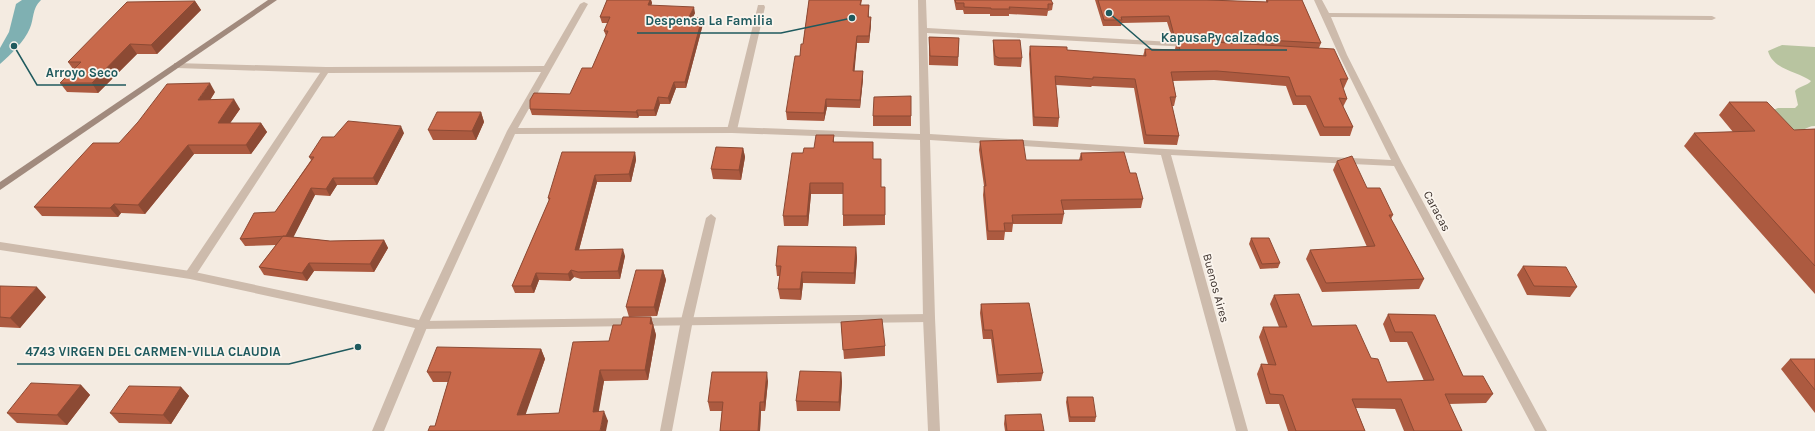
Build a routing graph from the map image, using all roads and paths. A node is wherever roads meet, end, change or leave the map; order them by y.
1 (273, 0) edge
2 (922, 0) edge
3 (1318, 0) edge
4 (584, 4) dead end
5 (761, 7) dead end
6 (1326, 15) junction
7 (1712, 18) dead end
8 (924, 30) junction
9 (1200, 46) edge
10 (177, 65) junction
11 (546, 69) junction
12 (326, 70) junction
13 (732, 130) junction
14 (512, 131) junction
15 (926, 137) junction
16 (1165, 152) junction
17 (1397, 163) junction
18 (0, 187) edge
19 (711, 218) dead end
20 (0, 246) edge
21 (190, 275) junction
22 (929, 318) junction
23 (687, 320) junction
24 (422, 325) junction
25 (378, 431) edge
26 (666, 431) edge
27 (934, 431) edge
28 (1242, 431) edge
29 (1541, 431) edge

1 - 10 street
2 - 8 street
3 - 6 street, Caracas
4 - 11 street
5 - 13 street
6 - 7 street
6 - 17 street, Caracas
8 - 9 street
8 - 15 street
10 - 12 street
10 - 18 street
11 - 12 street
11 - 14 street
12 - 21 street
13 - 14 street
13 - 15 street
14 - 24 street
15 - 16 street
15 - 22 street
16 - 17 street
16 - 28 street, Buenos Aires
17 - 29 street, Caracas
19 - 23 street
20 - 21 street
21 - 24 street
22 - 23 street
22 - 27 street
23 - 24 street
23 - 26 street
24 - 25 street

